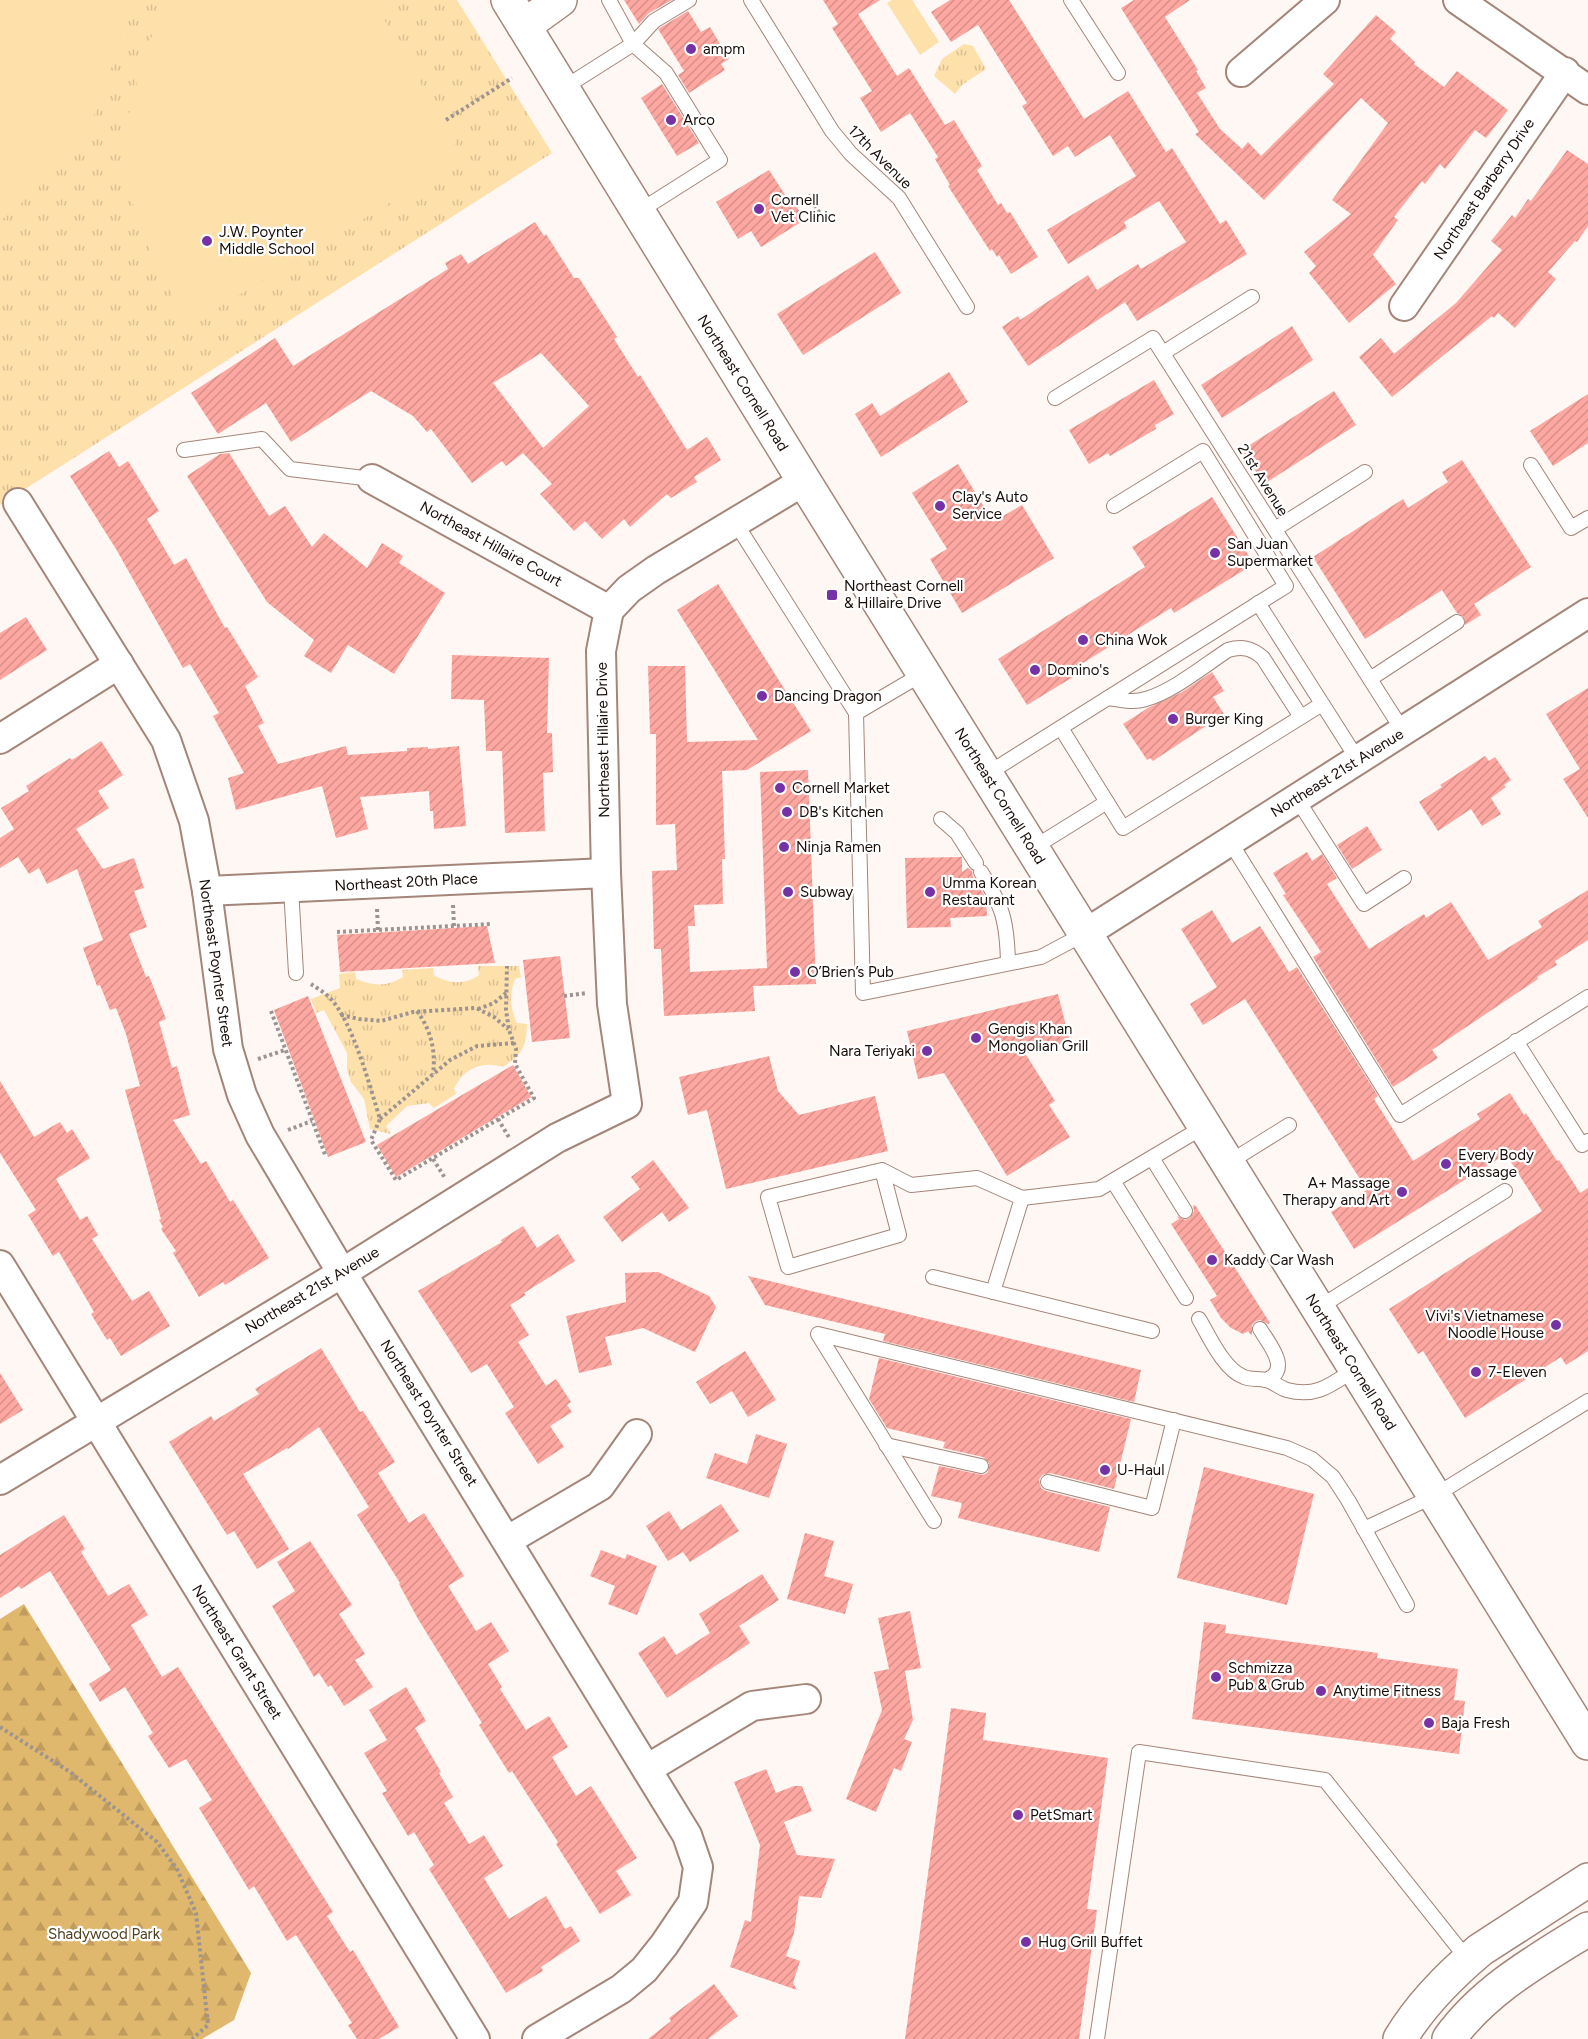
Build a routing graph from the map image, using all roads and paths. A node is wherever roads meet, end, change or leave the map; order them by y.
1 (560, 0) edge
2 (609, 0) edge
3 (689, 0) edge
4 (751, 0) edge
5 (1071, 0) edge
6 (1325, 0) edge
7 (1458, 0) edge
8 (516, 13) edge
9 (633, 44) junction
10 (1241, 72) dead end
11 (1118, 73) dead end
12 (512, 78) dead end
13 (1581, 82) edge
14 (562, 89) junction
15 (446, 120) dead end
16 (808, 195) dead end
17 (638, 212) junction
18 (821, 215) dead end
19 (1252, 297) dead end
20 (1404, 306) dead end
21 (967, 307) dead end
22 (1163, 353) junction
23 (1054, 398) dead end
24 (184, 450) dead end
25 (1531, 465) dead end
26 (1365, 472) dead end
27 (372, 479) joint
28 (804, 481) junction
29 (18, 503) dead end
30 (1114, 506) dead end
31 (1588, 518) edge
32 (735, 522) junction
33 (1275, 529) junction
34 (1258, 603) junction
35 (609, 610) junction
36 (1588, 613) edge
37 (1457, 622) dead end
38 (119, 664) junction
39 (924, 673) junction
40 (1370, 679) junction
41 (1108, 698) junction
42 (1322, 704) junction
43 (856, 713) junction
44 (1301, 717) junction
45 (1061, 728) junction
46 (1403, 731) junction
47 (0, 739) edge
48 (1358, 760) junction
49 (987, 774) junction
50 (1297, 799) junction
51 (1107, 802) junction
52 (941, 819) dead end
53 (1228, 840) junction
54 (1033, 848) junction
55 (606, 873) junction
56 (1404, 878) dead end
57 (291, 888) junction
58 (207, 891) junction
59 (492, 924) dead end
60 (337, 932) dead end
61 (1086, 933) junction
62 (1008, 963) junction
63 (507, 966) dead end
64 (296, 973) joint
65 (507, 993) junction
66 (1588, 997) edge
67 (478, 1009) junction
68 (271, 1011) dead end
69 (417, 1011) junction
70 (341, 1015) junction
71 (509, 1030) junction
72 (1516, 1041) junction
73 (514, 1043) junction
74 (433, 1074) junction
75 (627, 1104) joint
76 (380, 1119) junction
77 (1289, 1125) dead end
78 (1205, 1126) junction
79 (1588, 1141) edge
80 (326, 1158) dead end
81 (1152, 1158) junction
82 (1228, 1163) junction
83 (882, 1170) junction
84 (1113, 1181) junction
85 (1505, 1191) dead end
86 (1022, 1198) junction
87 (1185, 1211) dead end
88 (0, 1265) edge
89 (342, 1273) junction
90 (933, 1277) dead end
91 (993, 1292) junction
92 (1186, 1298) dead end
93 (1318, 1308) junction
94 (1199, 1319) dead end
95 (1260, 1329) dead end
96 (1152, 1331) dead end
97 (1355, 1369) junction
98 (1266, 1380) junction
99 (1588, 1401) edge
100 (1174, 1420) junction
101 (96, 1422) junction
102 (637, 1434) dead end
103 (886, 1444) junction
104 (981, 1466) dead end
105 (0, 1480) edge
106 (1048, 1482) dead end
107 (1434, 1496) junction
108 (934, 1521) dead end
109 (1364, 1529) junction
110 (508, 1540) junction
111 (1407, 1605) dead end
112 (806, 1699) dead end
113 (0, 1726) edge
114 (1588, 1743) edge
115 (647, 1769) junction
116 (1588, 1880) edge
117 (1588, 1929) edge
118 (1468, 1960) junction
119 (192, 2039) edge
120 (475, 2039) edge
121 (537, 2039) edge
122 (1097, 2039) edge
123 (1400, 2039) edge
124 (1449, 2039) edge

1 - 8 main road
2 - 9 lane
3 - 9 lane
4 - 21 lane, 17th Avenue
5 - 11 lane
6 - 10 street
7 - 13 street, Northeast Barberry Drive
8 - 14 main road, Northeast Cornell Road
9 - 14 lane
9 - 17 lane
12 - 15 path
13 - 20 street, Northeast Barberry Drive
14 - 17 main road, Northeast Cornell Road
16 - 18 path
17 - 28 main road, Northeast Cornell Road
19 - 22 lane
22 - 23 lane, 21st Avenue
22 - 33 lane, 21st Avenue
24 - 27 lane
25 - 31 lane
26 - 33 lane
27 - 35 street, Northeast Hillaire Court
28 - 32 street
28 - 39 main road, Northeast Cornell Road
29 - 38 street, Northeast Poynter Street
30 - 34 lane
32 - 35 street
32 - 43 lane
33 - 40 lane, 21st Avenue
34 - 41 lane
34 - 42 lane
35 - 55 street, Northeast Hillaire Drive
36 - 46 street, Northeast 21st Avenue
37 - 40 lane
38 - 47 street
38 - 58 street, Northeast Poynter Street
39 - 43 lane
39 - 49 main road, Northeast Cornell Road
40 - 46 lane, 21st Avenue
41 - 44 lane
41 - 45 lane
42 - 44 lane
42 - 48 lane
43 - 62 lane
44 - 51 lane
45 - 49 lane
45 - 51 lane
46 - 48 street, Northeast 21st Avenue
48 - 50 street, Northeast 21st Avenue
49 - 54 main road, Northeast Cornell Road
50 - 53 street, Northeast 21st Avenue
50 - 56 lane
51 - 54 lane
52 - 62 lane
53 - 61 street, Northeast 21st Avenue
53 - 72 lane
54 - 61 main road, Northeast Cornell Road
55 - 57 street, Northeast 20th Place
55 - 75 street, Northeast Hillaire Drive
57 - 58 street, Northeast 20th Place
57 - 64 lane
58 - 89 street, Northeast Poynter Street
59 - 60 path
61 - 62 lane
61 - 78 main road, Northeast Cornell Road
63 - 65 path
64 - 70 path
65 - 67 path
65 - 71 path
66 - 72 lane
67 - 69 path
67 - 71 path
68 - 80 path
69 - 70 path
69 - 74 path
70 - 76 path
71 - 73 path
72 - 79 lane
73 - 74 path
73 - 76 path
74 - 76 path
75 - 89 street, Northeast 21st Avenue
77 - 82 lane
78 - 81 lane
78 - 82 main road, Northeast Cornell Road
81 - 84 lane
81 - 87 lane
82 - 93 main road, Northeast Cornell Road
83 - 83 lane
83 - 86 lane
84 - 86 lane
84 - 92 lane
85 - 93 lane
86 - 91 lane
88 - 101 street, Northeast Grant Street
89 - 101 street, Northeast 21st Avenue
89 - 110 street, Northeast Poynter Street
90 - 91 lane
91 - 96 lane
93 - 97 main road, Northeast Cornell Road
94 - 98 lane
95 - 98 lane
97 - 98 lane
97 - 107 main road, Northeast Cornell Road
99 - 107 lane
100 - 103 lane
100 - 106 lane
100 - 109 lane
101 - 105 street, Northeast 21st Avenue
101 - 120 street, Northeast Grant Street
102 - 110 street
103 - 104 lane
103 - 108 lane
107 - 109 lane
107 - 114 main road, Northeast Cornell Road
109 - 111 lane
110 - 115 street, Northeast Poynter Street
112 - 115 street
113 - 119 path
115 - 121 street, Northeast Poynter Street
116 - 118 main road
117 - 124 main road
118 - 122 lane
118 - 123 main road

